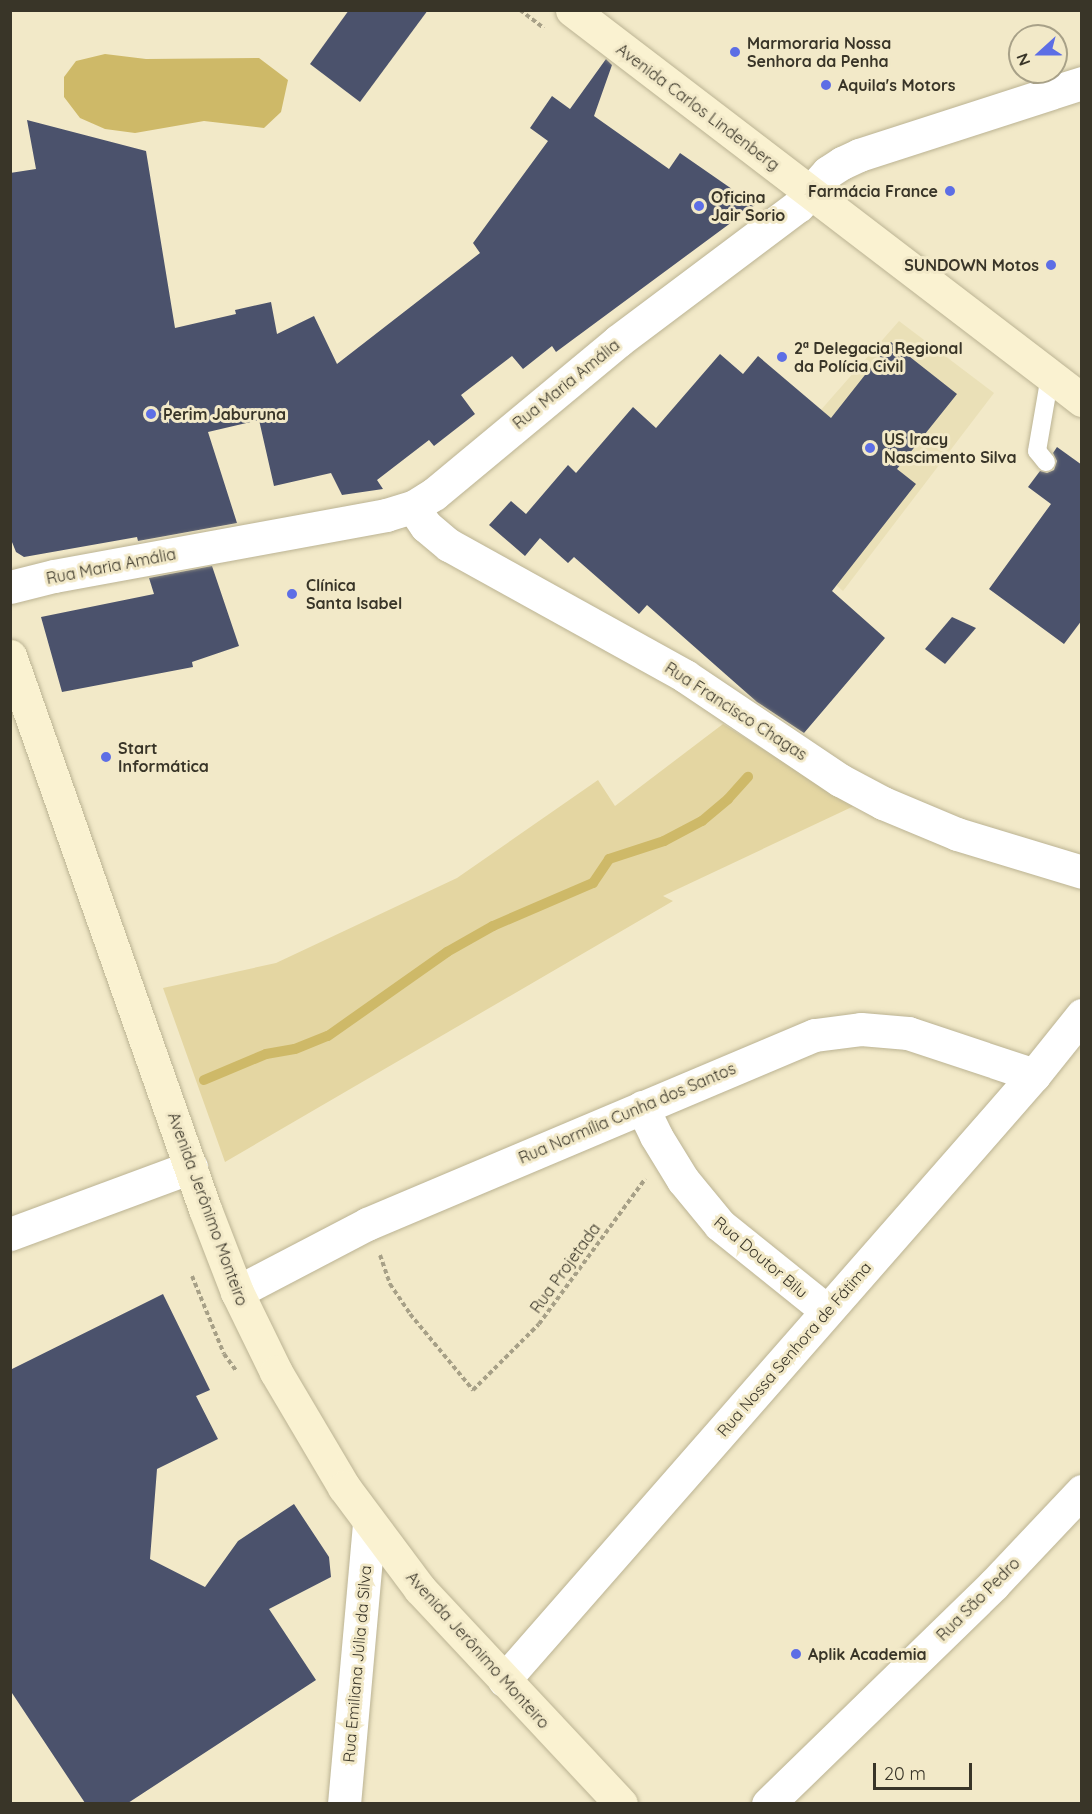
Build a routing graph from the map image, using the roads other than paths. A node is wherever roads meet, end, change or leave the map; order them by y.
1 (573, 10) edge
2 (1082, 83) edge
3 (810, 192) junction
4 (1050, 376) junction
5 (1082, 400) edge
6 (1046, 462) dead end
7 (413, 507) junction
8 (10, 587) edge
9 (10, 656) edge
10 (1082, 872) edge
11 (1082, 1015) edge
12 (1034, 1075) junction
13 (642, 1107) junction
14 (191, 1167) junction
15 (10, 1234) edge
16 (237, 1292) junction
17 (827, 1311) junction
18 (1082, 1491) edge
19 (369, 1524) junction
20 (504, 1680) junction
21 (344, 1803) edge
22 (621, 1803) edge
23 (768, 1803) edge

1 - 3 main road, Avenida Carlos Lindenberg
2 - 3 street, Rua Maria Amália
3 - 4 main road, Avenida Carlos Lindenberg
3 - 7 street, Rua Maria Amália
4 - 5 main road, Avenida Carlos Lindenberg
4 - 6 lane
7 - 8 street, Rua Maria Amália
7 - 10 street, Rua Francisco Chagas
9 - 14 main road, Avenida Jerônimo Monteiro
11 - 12 street, Rua Nossa Senhora de Fátima
12 - 13 street, Rua Normília Cunha dos Santos
12 - 17 street, Rua Nossa Senhora de Fátima
13 - 16 street, Rua Normília Cunha dos Santos
13 - 17 street, Rua Doutor Bilu
14 - 15 street
14 - 16 main road, Avenida Jerônimo Monteiro
16 - 19 main road, Avenida Jerônimo Monteiro
17 - 20 street, Rua Nossa Senhora de Fátima
18 - 23 street, Rua São Pedro
19 - 20 main road, Avenida Jerônimo Monteiro
19 - 21 street, Rua Emiliana Júlia da Silva
20 - 22 main road, Avenida Jerônimo Monteiro

